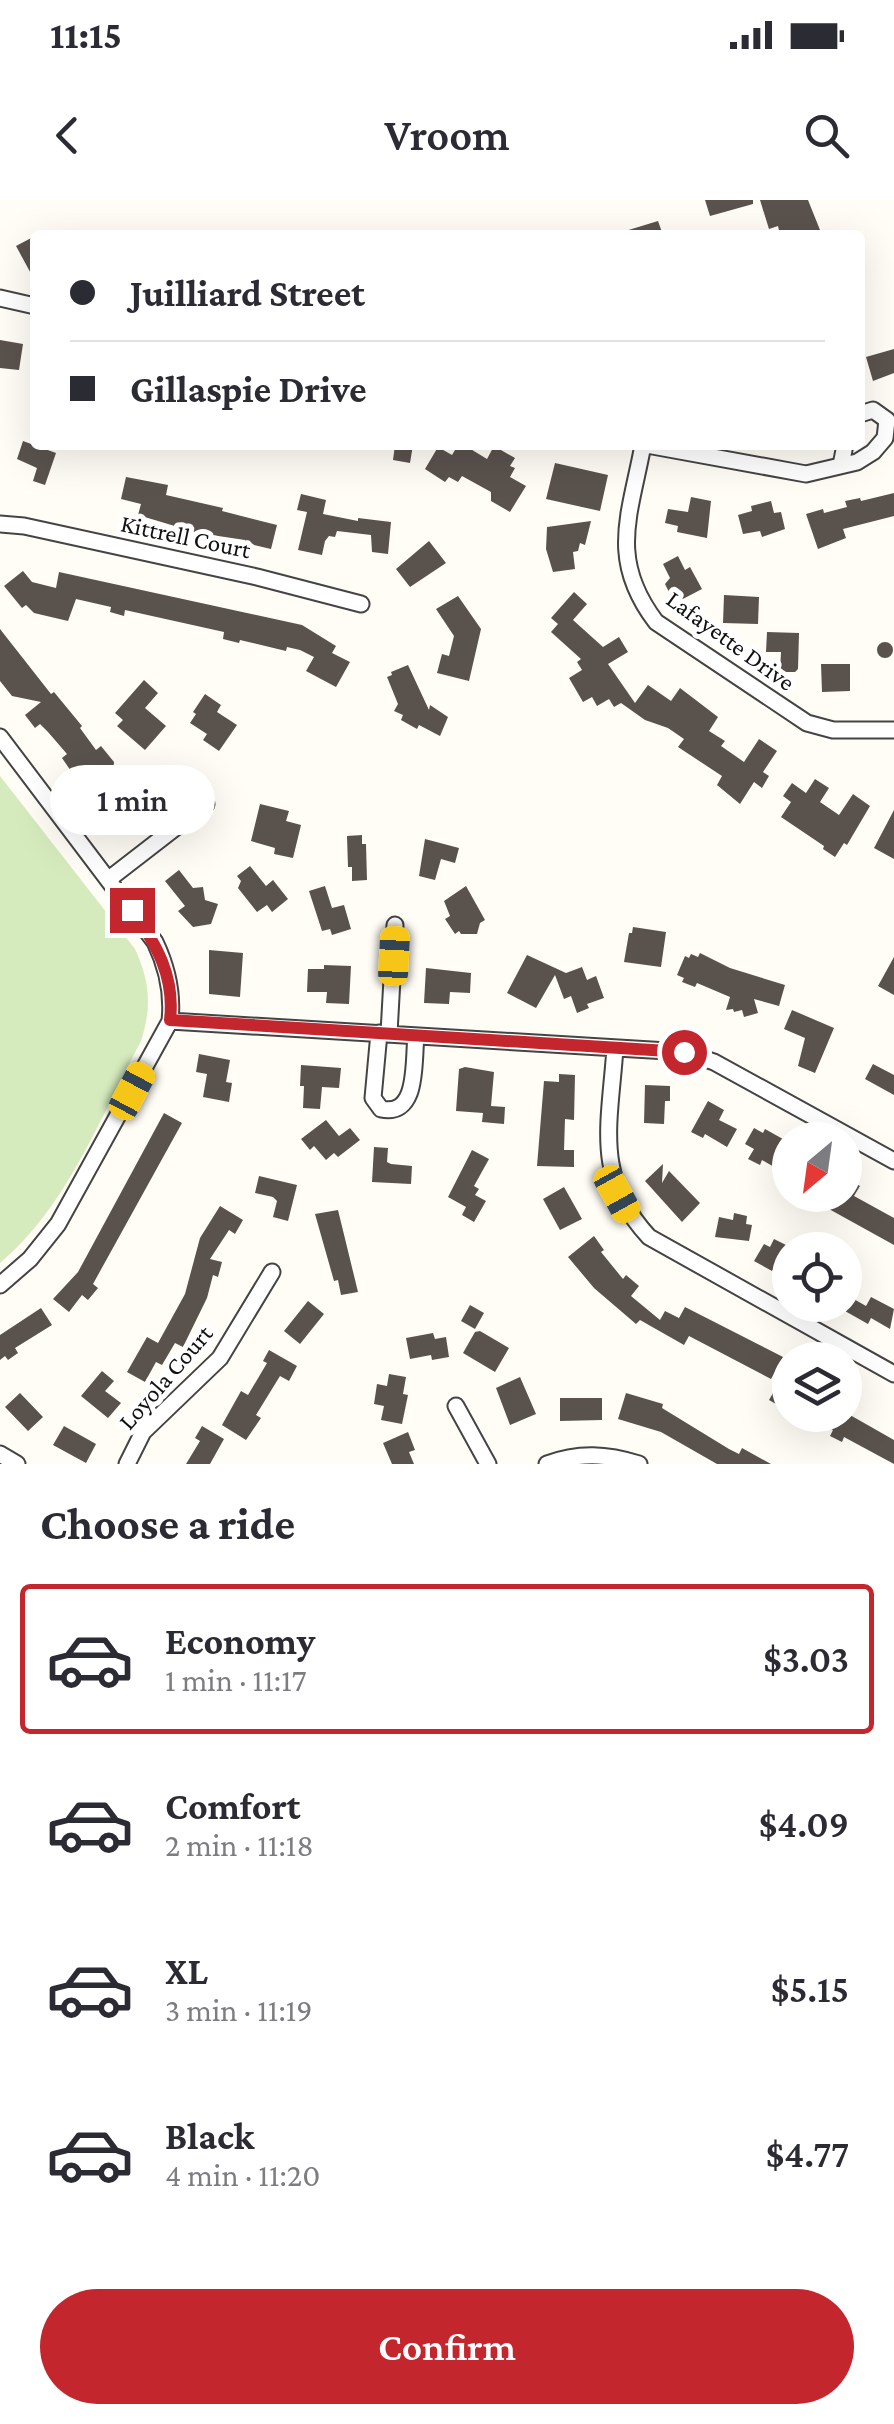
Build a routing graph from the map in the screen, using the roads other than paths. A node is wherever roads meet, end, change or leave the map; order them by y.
1 (0, 298) edge
2 (30, 305) edge
3 (865, 413) edge
4 (644, 450) edge
5 (671, 450) edge
6 (844, 450) edge
7 (841, 465) junction
8 (0, 524) edge
9 (361, 604) dead end
10 (894, 730) edge
11 (0, 737) edge
12 (206, 804) dead end
13 (109, 879) junction
14 (395, 926) dead end
15 (170, 1020) junction
16 (384, 1033) junction
17 (416, 1036) junction
18 (615, 1048) junction
19 (894, 1161) edge
20 (272, 1272) dead end
21 (0, 1285) edge
22 (894, 1374) edge
23 (456, 1406) dead end
24 (0, 1454) edge
25 (17, 1464) edge
26 (127, 1464) edge
27 (488, 1464) edge
28 (547, 1464) edge
29 (640, 1464) edge

1 - 2 street
3 - 7 street
4 - 10 street, Lafayette Drive
5 - 7 street
6 - 7 street
8 - 9 street, Kittrell Court
11 - 13 street
12 - 13 street
13 - 15 street
14 - 16 street
15 - 16 street
15 - 21 street
16 - 17 street
16 - 17 street
17 - 18 street
18 - 19 street
18 - 22 street
20 - 26 street, Loyola Court
23 - 27 street
24 - 25 street
28 - 29 street

